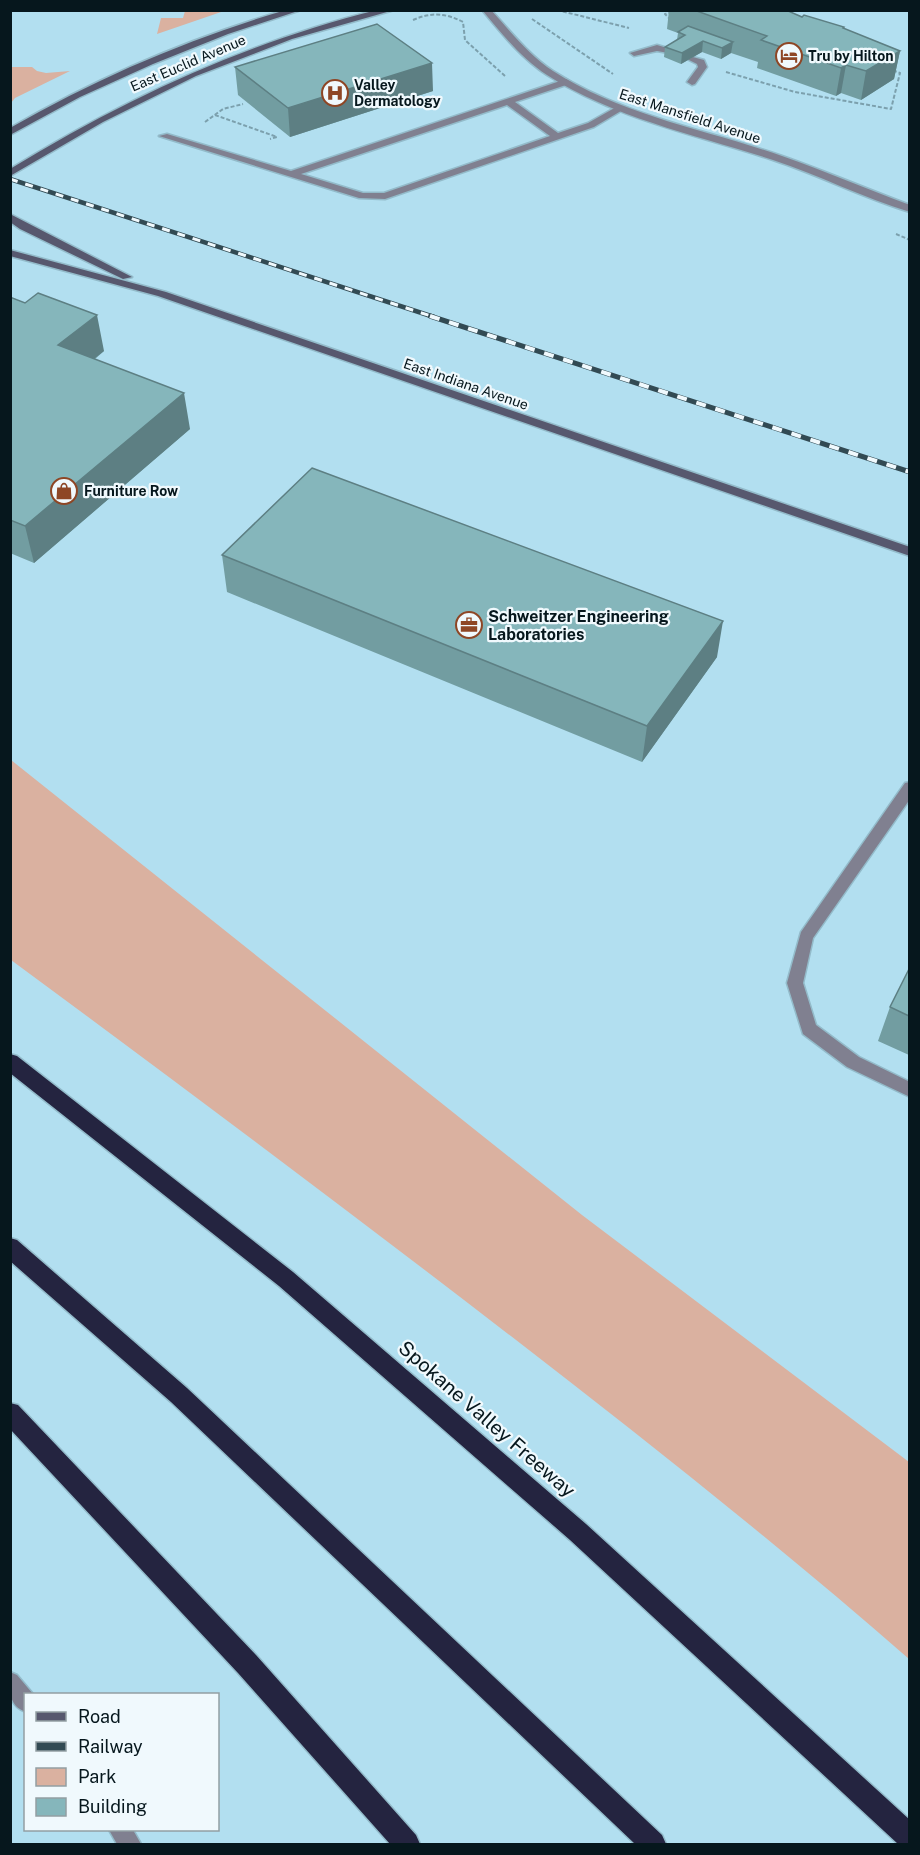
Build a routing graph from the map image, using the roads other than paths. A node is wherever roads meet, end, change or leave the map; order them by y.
1 (297, 10) edge
2 (390, 10) edge
3 (486, 10) edge
4 (674, 51) edge
5 (634, 53) dead end
6 (692, 58) edge
7 (567, 82) junction
8 (692, 82) dead end
9 (507, 101) junction
10 (621, 108) junction
11 (10, 132) edge
12 (164, 136) dead end
13 (557, 137) junction
14 (10, 173) edge
15 (291, 174) junction
16 (909, 209) edge
17 (10, 217) edge
18 (10, 253) edge
19 (162, 294) junction
20 (909, 552) edge
21 (909, 788) edge
22 (10, 1062) edge
23 (909, 1090) edge
24 (10, 1247) edge
25 (10, 1413) edge
26 (10, 1682) edge
27 (24, 1700) edge
28 (121, 1831) edge
29 (909, 1838) edge
30 (130, 1845) edge
31 (407, 1845) edge
32 (653, 1845) edge

1 - 11 street, East Euclid Avenue
2 - 14 street, East Euclid Avenue
3 - 7 street, East Mansfield Avenue
4 - 5 street
6 - 8 street
7 - 9 street
7 - 10 street, East Mansfield Avenue
9 - 13 street
9 - 15 street
10 - 13 street
10 - 16 street, East Mansfield Avenue
12 - 15 street
13 - 15 street
17 - 19 street
18 - 19 street, East Indiana Avenue
19 - 20 street, East Indiana Avenue
21 - 23 street
22 - 29 highway, Spokane Valley Freeway
24 - 32 highway
25 - 31 highway
26 - 27 street
28 - 30 street

